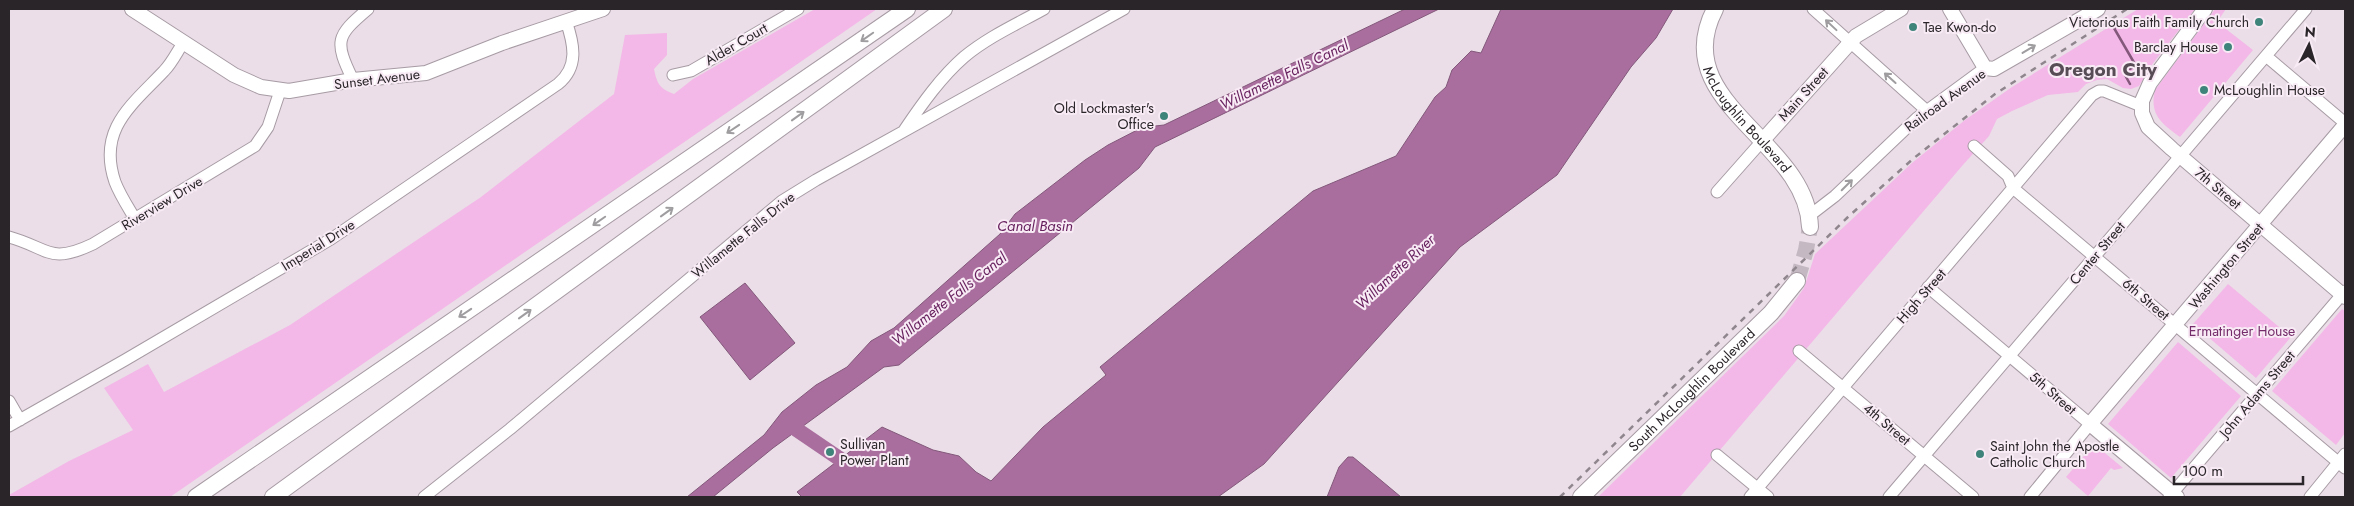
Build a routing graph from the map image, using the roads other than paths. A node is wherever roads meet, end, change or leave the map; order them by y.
1 (132, 9) edge
2 (368, 9) edge
3 (603, 9) edge
4 (798, 9) edge
5 (907, 9) edge
6 (944, 9) edge
7 (1044, 9) edge
8 (1124, 9) edge
9 (1716, 9) edge
10 (1813, 9) edge
11 (1901, 9) edge
12 (1950, 9) edge
13 (2098, 9) edge
14 (2205, 9) edge
15 (2306, 9) edge
16 (566, 21) junction
17 (1849, 42) junction
18 (183, 43) junction
19 (2266, 56) junction
20 (1986, 68) junction
21 (673, 75) dead end
22 (353, 80) junction
23 (280, 91) junction
24 (2141, 106) junction
25 (1926, 111) junction
26 (2345, 124) edge
27 (903, 132) junction
28 (1763, 140) junction
29 (1974, 146) dead end
30 (2180, 156) junction
31 (2013, 188) junction
32 (1717, 192) dead end
33 (135, 219) junction
34 (1809, 222) joint
35 (2261, 224) junction
36 (9, 237) edge
37 (2095, 256) junction
38 (1797, 281) tunnel mouth
39 (1928, 287) junction
40 (2344, 294) edge
41 (2176, 325) junction
42 (1799, 351) dead end
43 (2010, 356) junction
44 (458, 364) junction
45 (1843, 388) junction
46 (2257, 393) junction
47 (9, 401) edge
48 (20, 420) junction
49 (2090, 424) junction
50 (9, 426) edge
51 (1717, 455) dead end
52 (1925, 456) junction
53 (2343, 461) edge
54 (1753, 493) edge
55 (2173, 496) edge
56 (196, 497) edge
57 (273, 497) edge
58 (293, 497) edge
59 (424, 497) edge
60 (1581, 497) edge
61 (1768, 497) edge
62 (1889, 497) edge
63 (1973, 497) edge
64 (2030, 497) edge
65 (2310, 497) edge

1 - 18 main road, Sunset Avenue
2 - 22 street
3 - 16 main road, Sunset Avenue
4 - 21 street, Alder Court
5 -> 56 highway
44 -> 6 highway
7 - 27 street
8 - 27 street, Willamette Falls Drive
9 - 28 highway, McLoughlin Boulevard
17 -> 10 street
11 - 17 main road, Main Street
12 - 20 main road
20 -> 13 main road, Railroad Avenue
14 - 24 main road
15 - 19 street, Center Street
16 - 22 main road, Sunset Avenue
16 - 48 street, Imperial Drive
25 -> 17 street
17 - 28 main road, Main Street
18 - 23 main road, Sunset Avenue
18 - 33 street
19 - 26 street
19 - 30 street, Center Street
20 - 25 street, Railroad Avenue
22 - 23 main road, Sunset Avenue
23 - 33 street, Riverview Drive
24 - 30 main road, 7th Street
24 - 31 street, High Street
34 -> 25 street, Railroad Avenue
26 - 35 main road, Washington Street
27 - 59 street, Willamette Falls Drive
28 - 32 street, Main Street
28 - 34 highway, McLoughlin Boulevard
29 - 31 street, 6th Street
30 - 35 main road, 7th Street
30 - 37 street, Center Street
31 - 37 street, 6th Street
31 - 39 street, High Street
33 - 36 street, Riverview Drive
35 - 40 main road, 7th Street
35 - 41 main road, Washington Street
37 - 41 street, 6th Street
37 - 43 street, Center Street
38 - 60 highway, South McLoughlin Boulevard
39 - 43 street, 5th Street
39 - 45 street, High Street
40 - 46 street, John Adams Street
41 - 46 street, 6th Street
41 - 49 main road, Washington Street
42 - 45 street, 4th Street
43 - 49 street, 5th Street
43 - 52 street, Center Street
44 - 57 highway
44 - 58 highway
45 - 52 street, 4th Street
45 - 54 street, High Street
46 - 53 street, 6th Street
46 - 55 street, John Adams Street
47 - 48 street
48 - 50 street, Imperial Drive
49 - 55 main road, 5th Street
49 - 64 street, Washington Street
51 - 54 street
52 - 62 street, Center Street
52 - 63 street, 4th Street
53 - 65 street
54 - 61 street

